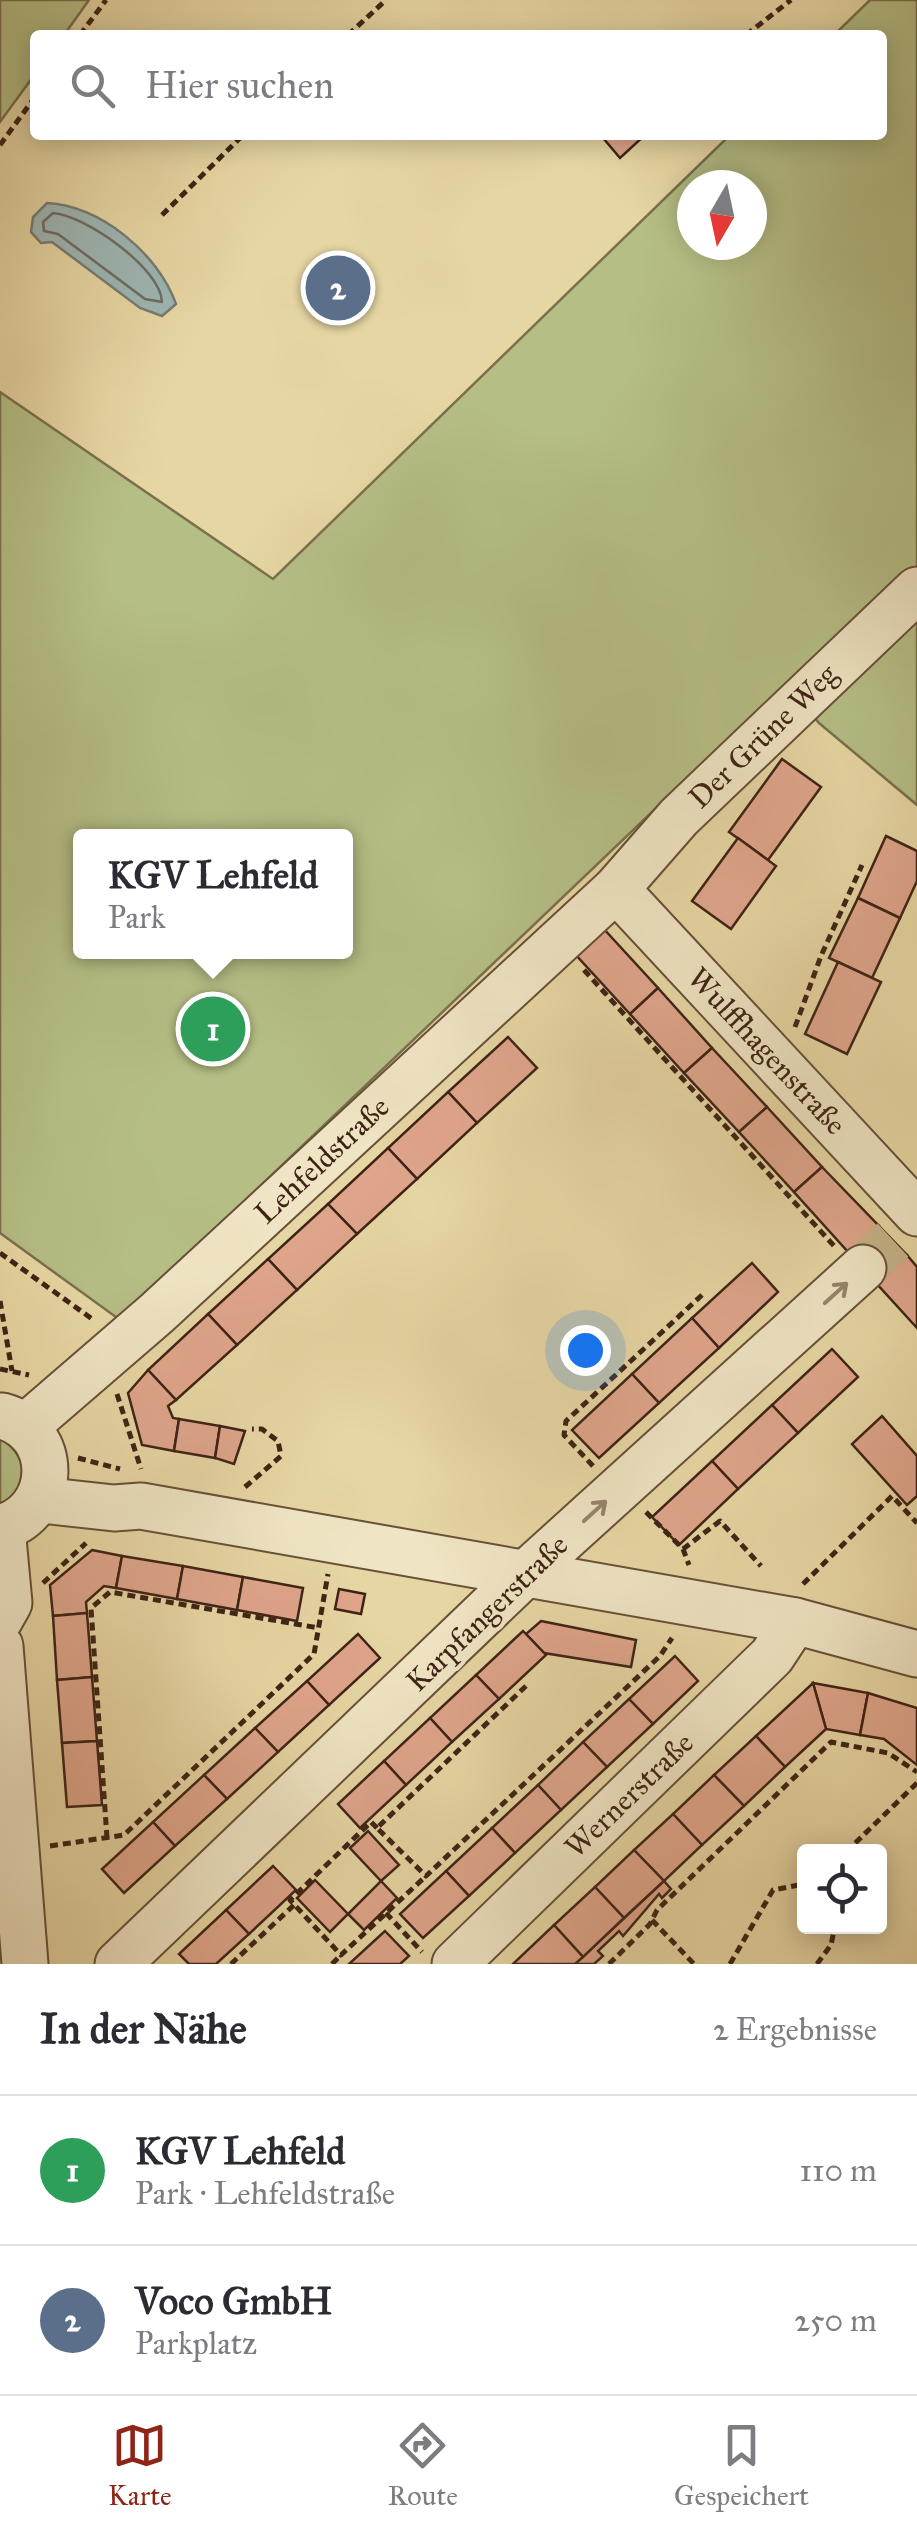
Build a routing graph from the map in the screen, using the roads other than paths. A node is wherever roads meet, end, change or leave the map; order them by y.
1 (917, 590) edge
2 (616, 889) junction
3 (890, 1242) edge
4 (13, 1422) edge
5 (53, 1475) junction
6 (1, 1528) edge
7 (523, 1576) junction
8 (798, 1604) junction
9 (15, 1607) edge
10 (0, 1646) edge
11 (917, 1654) edge
12 (442, 1963) edge
13 (25, 1964) edge
14 (118, 1964) edge

1 - 2 street, Der Grüne Weg
2 - 3 street, Wulffhagenstraße
2 - 4 street, Lehfeldstraße
7 -> 3 street, Karpfangerstraße
4 - 5 street
5 - 6 street
5 - 7 street
6 - 9 street
7 - 8 street
7 - 14 street, Karpfangerstraße
8 - 11 street
8 - 12 street, Wernerstraße
10 - 13 street

